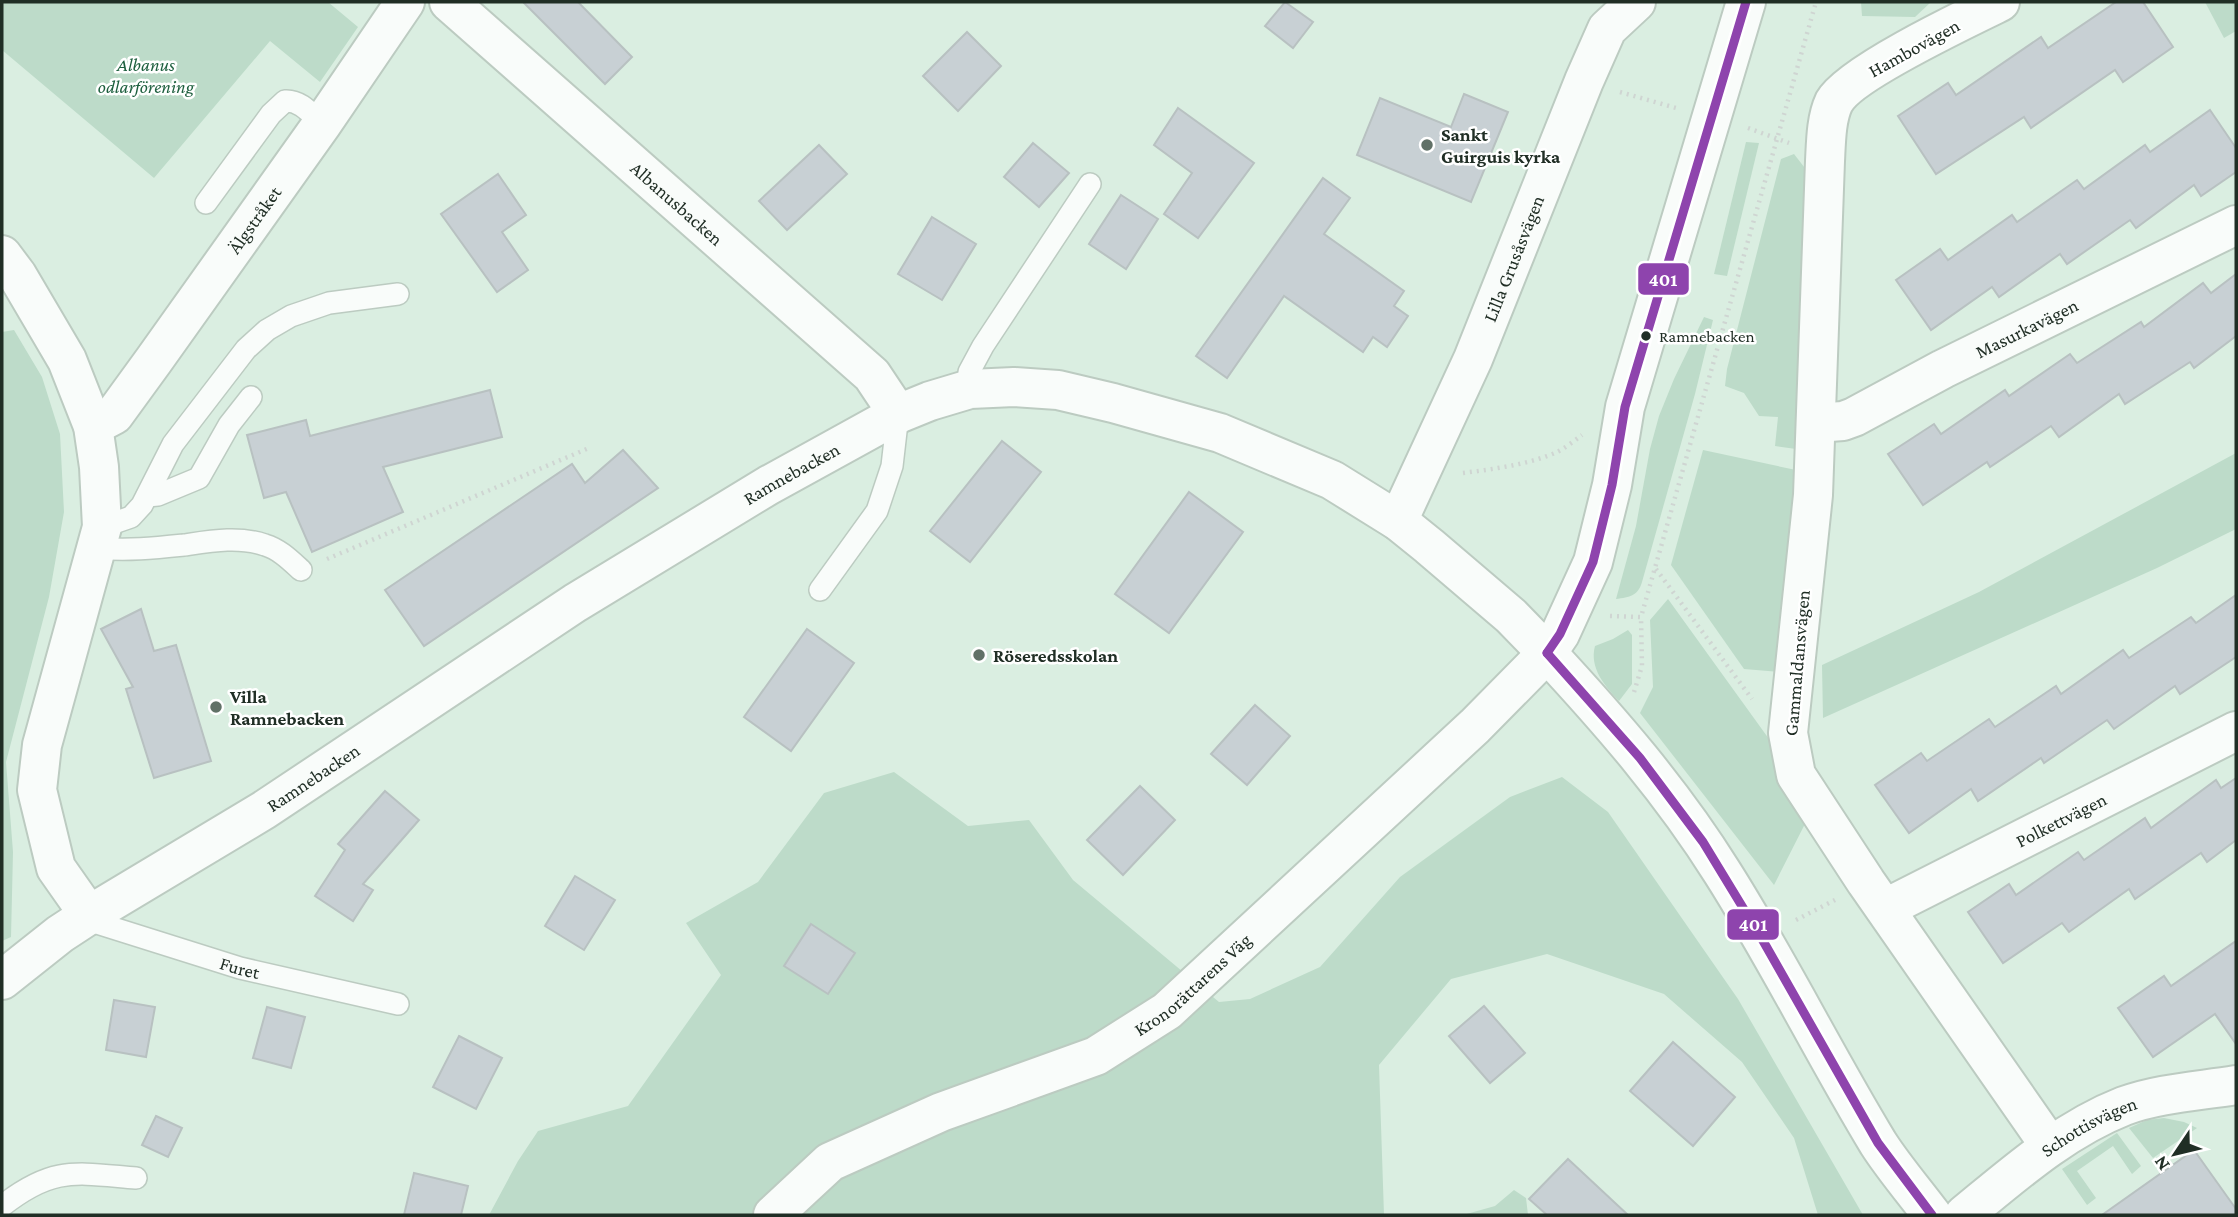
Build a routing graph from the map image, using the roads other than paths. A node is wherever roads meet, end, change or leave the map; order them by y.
1 (405, 2) edge
2 (449, 2) edge
3 (1636, 2) edge
4 (1746, 2) edge
5 (2000, 2) edge
6 (1834, 103) joint
7 (322, 124) junction
8 (1090, 184) dead end
9 (206, 203) dead end
10 (2236, 225) edge
11 (2, 255) edge
12 (398, 294) dead end
13 (970, 389) junction
14 (251, 397) dead end
15 (898, 414) junction
16 (1816, 423) junction
17 (93, 426) junction
18 (146, 496) junction
19 (1398, 521) junction
20 (99, 538) junction
21 (301, 570) road end
22 (820, 590) dead end
23 (1547, 653) junction
24 (2236, 731) edge
25 (1886, 908) junction
26 (89, 915) junction
27 (2, 980) edge
28 (398, 1004) dead end
29 (2236, 1085) edge
30 (2050, 1146) junction
31 (136, 1178) dead end
32 (2, 1206) edge
33 (773, 1215) edge
34 (1932, 1215) edge
35 (1964, 1215) edge

1 - 7 street, Älgstråket
2 - 15 street, Albanusbacken
3 - 19 street, Lilla Grusåsvägen
4 - 23 street, Kronorättarens Väg
5 - 6 street, Hambovägen
6 - 16 street, Gammaldansvägen
7 - 9 lane
7 - 17 street, Älgstråket
8 - 13 lane
10 - 16 street, Masurkavägen
11 - 17 street
12 - 18 lane
13 - 15 street, Ramnebacken
13 - 19 street, Ramnebacken
14 - 18 lane
15 - 22 lane
15 - 26 street, Ramnebacken
16 - 25 street, Gammaldansvägen
17 - 20 street
18 - 20 lane
19 - 23 street, Ramnebacken
20 - 21 lane
20 - 26 street
23 - 33 street, Kronorättarens Väg
23 - 34 street, Ramnebacken
24 - 25 street, Polkettvägen
25 - 30 street, Gammaldansvägen
26 - 27 street, Ramnebacken
26 - 28 lane, Furet
29 - 30 street, Schottisvägen
30 - 35 street, Schottisvägen
31 - 32 lane

